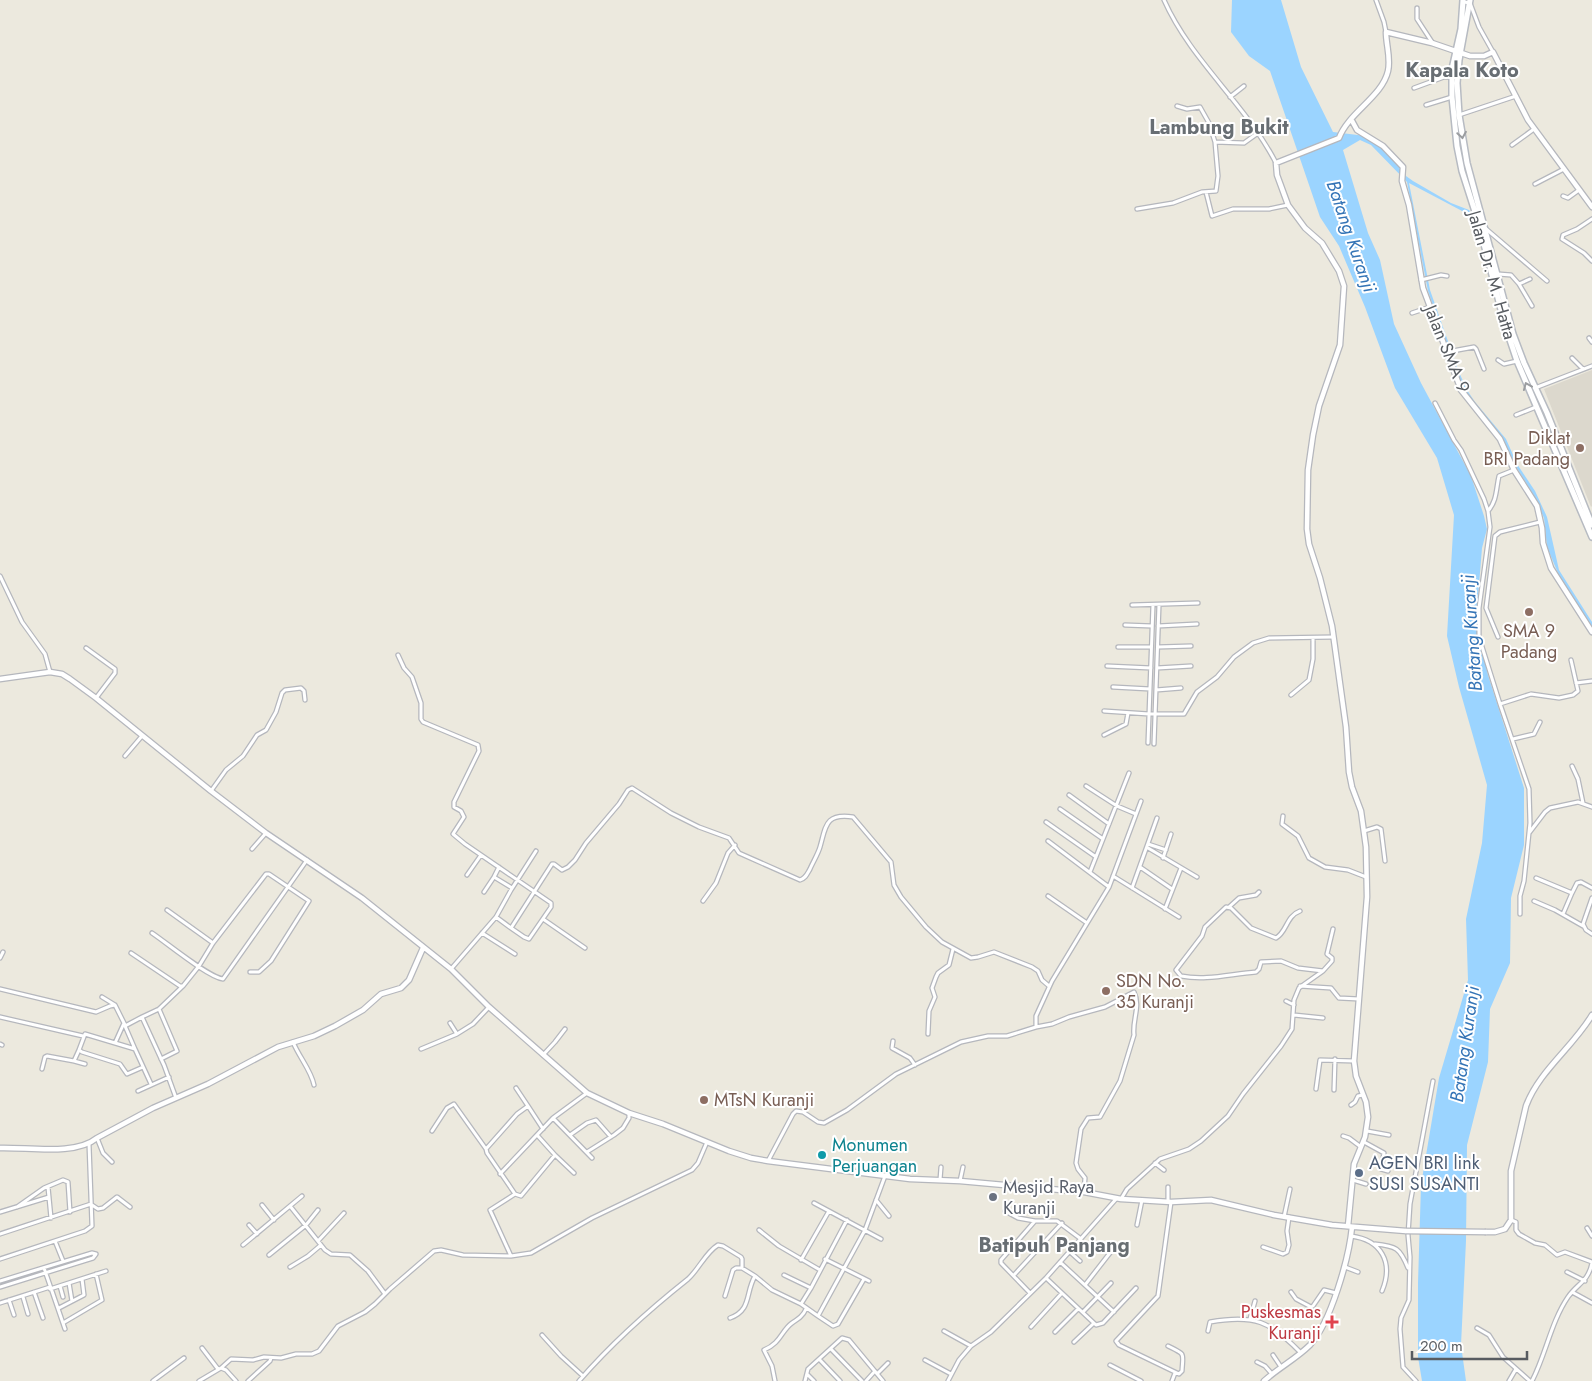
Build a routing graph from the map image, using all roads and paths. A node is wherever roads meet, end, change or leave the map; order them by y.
1 (1164, 0) edge
2 (1376, 0) edge
3 (1467, 1) edge
4 (1417, 8) dead end
5 (1386, 32) junction
6 (1432, 43) junction
7 (1458, 52) junction
8 (1493, 52) junction
9 (1452, 77) junction
10 (1244, 86) dead end
11 (1414, 88) dead end
12 (1516, 96) junction
13 (1230, 97) junction
14 (1452, 97) junction
15 (1426, 104) dead end
16 (1177, 106) dead end
17 (1459, 115) junction
18 (1351, 119) junction
19 (1534, 129) junction
20 (1258, 133) junction
21 (1215, 142) junction
22 (1512, 145) dead end
23 (1276, 162) junction
24 (1564, 169) junction
25 (1535, 184) dead end
26 (1580, 190) junction
27 (1206, 192) junction
28 (1563, 196) dead end
29 (1288, 205) junction
30 (1592, 207) edge
31 (1137, 209) dead end
32 (1592, 219) edge
33 (1484, 231) junction
34 (1592, 261) edge
35 (1498, 274) junction
36 (1447, 276) dead end
37 (1530, 279) dead end
38 (1423, 280) junction
39 (1547, 281) dead end
40 (1519, 284) junction
41 (1532, 306) dead end
42 (1430, 307) junction
43 (1412, 313) dead end
44 (1589, 338) dead end
45 (1592, 342) edge
46 (1449, 352) junction
47 (1572, 358) dead end
48 (1498, 360) dead end
49 (1520, 363) junction
50 (1592, 366) edge
51 (1484, 369) dead end
52 (1583, 369) junction
53 (1535, 388) junction
54 (1435, 403) dead end
55 (1536, 407) junction
56 (1516, 415) dead end
57 (1514, 470) junction
58 (1488, 511) junction
59 (1587, 518) junction
60 (1541, 522) junction
61 (1592, 525) edge
62 (1592, 537) edge
63 (0, 576) edge
64 (1198, 603) dead end
65 (1132, 605) dead end
66 (1153, 605) junction
67 (1159, 605) junction
68 (1197, 624) dead end
69 (1125, 625) dead end
70 (1152, 626) junction
71 (1158, 626) junction
72 (1592, 632) edge
73 (1334, 637) junction
74 (1498, 637) dead end
75 (1313, 638) junction
76 (1118, 646) dead end
77 (1191, 646) dead end
78 (1152, 647) junction
79 (1158, 647) junction
80 (86, 648) dead end
81 (398, 655) dead end
82 (1571, 660) dead end
83 (1107, 666) dead end
84 (1191, 666) dead end
85 (1151, 668) junction
86 (1157, 668) junction
87 (50, 672) junction
88 (0, 679) edge
89 (1592, 681) edge
90 (1576, 683) junction
91 (1113, 687) dead end
92 (1181, 688) dead end
93 (1150, 689) junction
94 (1156, 690) junction
95 (1291, 695) dead end
96 (96, 698) junction
97 (305, 700) dead end
98 (1500, 704) junction
99 (1104, 711) dead end
100 (1128, 713) junction
101 (1149, 714) junction
102 (1155, 714) junction
103 (1540, 722) dead end
104 (1104, 735) dead end
105 (142, 736) junction
106 (1513, 739) junction
107 (1148, 743) dead end
108 (1154, 744) dead end
109 (125, 756) dead end
110 (1572, 766) dead end
111 (1129, 773) dead end
112 (1086, 786) dead end
113 (211, 791) junction
114 (1068, 795) dead end
115 (1141, 801) dead end
116 (1582, 803) junction
117 (1117, 806) junction
118 (1592, 807) edge
119 (1060, 809) dead end
120 (1136, 814) junction
121 (1283, 816) dead end
122 (1158, 818) dead end
123 (1046, 822) dead end
124 (1109, 824) junction
125 (1367, 830) junction
126 (266, 833) junction
127 (1171, 834) dead end
128 (1529, 834) junction
129 (1102, 839) junction
130 (1048, 841) dead end
131 (735, 845) junction
132 (1148, 846) junction
133 (252, 849) dead end
134 (1166, 850) junction
135 (536, 851) dead end
136 (481, 855) junction
137 (1096, 857) junction
138 (1163, 858) junction
139 (307, 860) junction
140 (1385, 861) dead end
141 (499, 867) junction
142 (1140, 867) junction
143 (1182, 868) junction
144 (1090, 872) junction
145 (467, 875) dead end
146 (1113, 876) junction
147 (494, 877) junction
148 (1197, 877) dead end
149 (1367, 877) junction
150 (1536, 878) dead end
151 (518, 880) junction
152 (290, 886) junction
153 (1109, 887) junction
154 (512, 888) junction
155 (1132, 888) junction
156 (1592, 888) edge
157 (1172, 889) junction
158 (484, 892) dead end
159 (535, 892) junction
160 (1259, 892) dead end
161 (1572, 892) junction
162 (1048, 896) dead end
163 (1592, 898) edge
164 (703, 901) dead end
165 (1534, 901) dead end
166 (1229, 907) junction
167 (1165, 909) junction
168 (167, 910) dead end
169 (1300, 911) dead end
170 (1520, 914) dead end
171 (1563, 914) junction
172 (496, 917) junction
173 (1179, 917) dead end
174 (543, 919) junction
175 (1087, 923) junction
176 (1583, 926) junction
177 (511, 928) junction
178 (1333, 930) dead end
179 (152, 933) dead end
180 (482, 934) junction
181 (1592, 934) edge
182 (213, 943) junction
183 (423, 948) junction
184 (585, 948) dead end
185 (953, 949) junction
186 (3, 952) dead end
187 (131, 953) dead end
188 (515, 954) dead end
189 (0, 958) edge
190 (199, 966) junction
191 (451, 969) junction
192 (1323, 971) junction
193 (250, 972) dead end
194 (183, 986) junction
195 (1049, 986) junction
196 (1300, 986) junction
197 (0, 989) edge
198 (102, 997) dead end
199 (1359, 999) junction
200 (1286, 1001) dead end
201 (115, 1005) junction
202 (1294, 1005) junction
203 (489, 1007) junction
204 (160, 1009) junction
205 (1294, 1015) junction
206 (1592, 1015) edge
207 (0, 1017) edge
208 (142, 1017) junction
209 (1323, 1018) dead end
210 (450, 1023) dead end
211 (125, 1024) junction
212 (1036, 1027) junction
213 (565, 1028) dead end
214 (457, 1034) junction
215 (928, 1034) dead end
216 (83, 1036) junction
217 (293, 1042) junction
218 (893, 1042) dead end
219 (115, 1043) junction
220 (135, 1049) junction
221 (421, 1049) dead end
222 (79, 1050) junction
223 (542, 1055) junction
224 (161, 1059) junction
225 (1335, 1059) junction
226 (74, 1061) junction
227 (1354, 1061) junction
228 (85, 1064) dead end
229 (915, 1065) junction
230 (143, 1067) junction
231 (42, 1069) dead end
232 (168, 1077) junction
233 (1432, 1081) dead end
234 (151, 1084) junction
235 (314, 1085) dead end
236 (516, 1088) dead end
237 (1316, 1089) dead end
238 (1334, 1090) dead end
239 (138, 1091) dead end
240 (587, 1093) junction
241 (1364, 1095) junction
242 (176, 1098) junction
243 (1351, 1105) dead end
244 (528, 1106) junction
245 (629, 1113) junction
246 (553, 1118) junction
247 (543, 1129) junction
248 (432, 1131) dead end
249 (1367, 1131) junction
250 (537, 1135) junction
251 (570, 1135) junction
252 (1389, 1135) dead end
253 (1344, 1136) dead end
254 (611, 1137) junction
255 (97, 1138) junction
256 (707, 1141) junction
257 (1364, 1142) junction
258 (89, 1144) junction
259 (1361, 1147) junction
260 (0, 1148) edge
261 (486, 1149) junction
262 (587, 1152) junction
263 (555, 1155) junction
264 (592, 1158) dead end
265 (768, 1161) junction
266 (112, 1162) dead end
267 (1154, 1163) junction
268 (963, 1167) dead end
269 (941, 1168) dead end
270 (1164, 1170) dead end
271 (1388, 1171) dead end
272 (574, 1173) dead end
273 (500, 1174) junction
274 (886, 1176) junction
275 (1353, 1180) junction
276 (940, 1181) junction
277 (960, 1181) junction
278 (1366, 1184) dead end
279 (48, 1186) junction
280 (1168, 1187) dead end
281 (1290, 1189) dead end
282 (1084, 1192) junction
283 (515, 1194) junction
284 (302, 1196) dead end
285 (49, 1197) junction
286 (1119, 1199) junction
287 (876, 1200) junction
288 (1142, 1200) junction
289 (1169, 1202) junction
290 (814, 1203) dead end
291 (91, 1204) junction
292 (262, 1205) dead end
293 (290, 1206) junction
294 (17, 1207) junction
295 (130, 1207) dead end
296 (318, 1210) dead end
297 (828, 1211) junction
298 (1005, 1211) dead end
299 (0, 1212) edge
300 (70, 1212) junction
301 (344, 1212) dead end
302 (889, 1216) dead end
303 (1286, 1217) junction
304 (51, 1218) junction
305 (274, 1220) junction
306 (846, 1220) junction
307 (1511, 1220) junction
308 (1035, 1221) junction
309 (249, 1224) dead end
310 (1062, 1224) junction
311 (306, 1225) junction
312 (1137, 1225) dead end
313 (1350, 1226) junction
314 (1587, 1228) dead end
315 (759, 1230) dead end
316 (865, 1230) junction
317 (0, 1234) edge
318 (257, 1234) junction
319 (1351, 1236) junction
320 (1592, 1236) edge
321 (881, 1239) dead end
322 (1081, 1239) junction
323 (55, 1240) junction
324 (318, 1241) junction
325 (1374, 1244) junction
326 (243, 1245) dead end
327 (321, 1245) junction
328 (1263, 1247) dead end
329 (1113, 1249) dead end
330 (1070, 1252) junction
331 (269, 1255) dead end
332 (511, 1256) junction
333 (0, 1258) edge
334 (825, 1259) junction
335 (802, 1260) junction
336 (63, 1261) junction
337 (1080, 1261) dead end
338 (1060, 1262) junction
339 (1592, 1262) edge
340 (1345, 1266) junction
341 (290, 1267) dead end
342 (44, 1268) junction
343 (742, 1268) junction
344 (845, 1269) junction
345 (820, 1270) junction
346 (1409, 1270) junction
347 (106, 1271) dead end
348 (1358, 1272) dead end
349 (1567, 1272) dead end
350 (45, 1273) junction
351 (96, 1274) junction
352 (784, 1274) dead end
353 (1014, 1275) junction
354 (755, 1276) junction
355 (1046, 1278) junction
356 (82, 1279) junction
357 (864, 1279) junction
358 (0, 1281) edge
359 (1584, 1281) junction
360 (869, 1282) dead end
361 (69, 1283) junction
362 (1085, 1284) junction
363 (1111, 1284) dead end
364 (60, 1286) junction
365 (0, 1287) edge
366 (50, 1288) junction
367 (810, 1288) junction
368 (1136, 1288) dead end
369 (1382, 1291) dead end
370 (34, 1292) junction
371 (1291, 1292) dead end
372 (1572, 1292) junction
373 (1030, 1293) junction
374 (1062, 1293) junction
375 (1336, 1293) junction
376 (386, 1294) junction
377 (23, 1296) junction
378 (725, 1296) dead end
379 (1098, 1296) junction
380 (63, 1297) dead end
381 (9, 1300) junction
382 (72, 1301) junction
383 (1255, 1301) dead end
384 (0, 1303) edge
385 (800, 1304) junction
386 (1592, 1304) edge
387 (59, 1308) junction
388 (1078, 1308) junction
389 (806, 1309) junction
390 (1083, 1312) junction
391 (1114, 1312) junction
392 (28, 1314) dead end
393 (14, 1315) dead end
394 (818, 1316) junction
395 (44, 1318) dead end
396 (730, 1318) dead end
397 (1250, 1319) junction
398 (63, 1323) junction
399 (1093, 1324) junction
400 (1031, 1327) dead end
401 (1477, 1328) dead end
402 (65, 1329) dead end
403 (944, 1331) dead end
404 (1208, 1331) dead end
405 (1055, 1332) dead end
406 (542, 1335) dead end
407 (1074, 1342) dead end
408 (971, 1346) junction
409 (1168, 1346) dead end
410 (202, 1348) dead end
411 (831, 1349) junction
412 (1301, 1353) junction
413 (1272, 1355) dead end
414 (184, 1358) dead end
415 (271, 1358) junction
416 (819, 1359) junction
417 (925, 1360) dead end
418 (1257, 1362) dead end
419 (888, 1363) dead end
420 (1110, 1365) dead end
421 (1281, 1367) junction
422 (220, 1368) junction
423 (1516, 1369) junction
424 (806, 1373) junction
425 (876, 1373) junction
426 (1175, 1373) junction
427 (951, 1374) junction
428 (1272, 1374) junction
429 (583, 1376) junction
430 (153, 1381) edge
431 (199, 1381) edge
432 (236, 1381) edge
433 (248, 1381) edge
434 (578, 1381) edge
435 (775, 1381) edge
436 (805, 1381) edge
437 (814, 1381) edge
438 (840, 1381) edge
439 (862, 1381) edge
440 (866, 1381) edge
441 (882, 1381) edge
442 (948, 1381) edge
443 (1142, 1381) edge
444 (1172, 1381) edge
445 (1264, 1381) edge
446 (1416, 1381) edge
447 (1509, 1381) edge
448 (1531, 1381) edge

1 - 13 street
2 - 5 street
3 - 7 main road, Jalan Dr. M. Hatta
3 - 8 street
4 - 6 street
5 - 6 street
5 - 18 street
6 - 7 street
7 - 8 street
7 - 9 main road, Jalan Dr. M. Hatta
7 - 17 main road, Jalan Dr. M. Hatta
8 - 12 street
9 - 11 street
9 - 14 main road, Jalan Dr. M. Hatta
10 - 13 street
12 - 17 street
12 - 19 street
13 - 20 street
14 - 15 street
14 - 33 main road, Jalan Dr. M. Hatta
16 - 21 street
17 -> 33 main road, Jalan Dr. M. Hatta
18 - 23 street
18 - 38 street, Jalan SMA 9
19 - 22 street
19 - 24 street
20 - 21 street
20 - 23 street
21 - 27 street
23 - 29 street
24 - 25 street
24 - 26 street
26 - 28 street
26 - 30 street
27 - 29 street
27 - 31 street
29 - 73 street
32 - 34 street
33 - 35 main road, Jalan Dr. M. Hatta
33 - 39 street
33 - 49 main road, Jalan Dr. M. Hatta
35 - 40 street
35 - 49 main road, Jalan Dr. M. Hatta
36 - 38 street
37 - 40 street
38 - 42 street, Jalan SMA 9
40 - 41 street
42 - 43 street
42 - 46 street, Jalan SMA 9
44 - 45 street
46 - 51 street
46 - 57 street, Jalan SMA 9
47 - 52 street
48 - 49 street
49 - 53 main road, Jalan Dr. M. Hatta
55 -> 49 main road, Jalan Dr. M. Hatta
50 - 52 street
52 - 53 street
53 - 59 main road, Jalan Dr. M. Hatta
54 - 58 street
55 - 56 street
55 - 59 main road, Jalan Dr. M. Hatta
57 - 58 street
57 - 60 street, Jalan SMA 9
58 - 98 street
59 - 61 main road, Jalan Dr. M. Hatta
59 - 62 main road, Jalan Dr. M. Hatta
60 - 72 street, Jalan SMA 9
60 - 74 street
63 - 87 street
64 - 67 street
65 - 66 street
66 - 67 street
66 - 70 street
67 - 71 street
68 - 71 street
69 - 70 street
70 - 78 street
71 - 79 street
73 - 75 street
73 - 125 street
75 - 95 street
75 - 102 street
76 - 78 street
77 - 79 street
78 - 85 street
79 - 86 street
80 - 96 street
81 - 136 street
82 - 90 street
83 - 85 street
84 - 86 street
85 - 93 street
86 - 94 street
87 - 88 street
87 - 96 street
89 - 90 street
90 - 98 street
91 - 93 street
92 - 94 street
93 - 101 street
94 - 102 street
96 - 105 street
97 - 113 street
98 - 106 street
99 - 100 street
100 - 101 street
100 - 104 street
101 - 102 street
101 - 107 street
102 - 108 street
103 - 106 street
105 - 109 street
105 - 113 street
106 - 128 street
110 - 116 street
111 - 117 street
112 - 117 street
113 - 126 street
114 - 124 street
115 - 120 street
116 - 118 street
116 - 128 street
117 - 120 street
117 - 124 street
119 - 129 street
120 - 146 street
121 - 149 street
122 - 132 street
123 - 137 street
124 - 129 street
125 - 140 street
125 - 149 street
126 - 133 street
126 - 139 street
127 - 134 street
128 - 170 street
129 - 137 street
130 - 144 street
131 - 159 street
131 - 164 street
131 - 185 street
132 - 134 street
132 - 138 street
132 - 142 street
134 - 138 street
135 - 151 street
136 - 141 street
136 - 145 street
137 - 144 street
138 - 143 street
139 - 152 street
139 - 183 street
141 - 147 street
141 - 151 street
142 - 155 street
142 - 157 street
143 - 148 street
143 - 157 street
144 - 153 street
146 - 153 street
146 - 155 street
147 - 154 street
147 - 158 street
149 - 199 street
150 - 161 street
151 - 154 street
151 - 159 street
152 - 182 street
152 - 190 street
152 - 193 street
153 - 175 street
154 - 172 street
155 - 167 street
156 - 161 street
157 - 167 street
159 - 174 street
159 - 177 street
160 - 166 street
161 - 171 street
162 - 175 street
163 - 176 street
165 - 171 street
166 - 169 street
166 - 192 street
167 - 173 street
168 - 182 street
171 - 176 street
172 - 177 street
172 - 180 street
174 - 177 street
174 - 184 street
175 - 195 street
176 - 181 street
178 - 192 street
179 - 190 street
180 - 188 street
180 - 191 street
182 - 190 street
183 - 191 street
183 - 217 street
185 - 195 street
185 - 215 street
186 - 189 street
187 - 194 street
190 - 194 street
191 - 203 street
192 - 196 street
194 - 204 street
195 - 212 street
196 - 199 street
196 - 202 street
197 - 201 street
198 - 201 street
199 - 227 street
200 - 202 street
201 - 211 street
202 - 205 street
203 - 214 street
203 - 223 street
204 - 208 street
204 - 224 street
205 - 209 street
205 - 267 street
206 - 307 street
207 - 216 street
208 - 211 street
208 - 224 street
210 - 214 street
211 - 219 street
211 - 220 street
212 - 229 street
212 - 282 street
213 - 223 street
214 - 221 street
216 - 219 street
216 - 222 street
217 - 235 street
217 - 242 street
218 - 229 street
219 - 220 street
220 - 230 street
222 - 226 street
222 - 230 street
223 - 240 street
224 - 232 street
225 - 227 street
225 - 237 street
225 - 238 street
226 - 228 street
226 - 231 street
227 - 241 street
229 - 265 street
230 - 234 street
232 - 234 street
232 - 242 street
233 - 346 street
234 - 239 street
236 - 244 street
240 - 245 street
240 - 246 street
241 - 243 street
241 - 249 street
242 - 255 street
244 - 247 street
244 - 261 street
245 - 254 street
245 - 256 street
246 - 247 street
246 - 251 street
247 - 250 street
248 - 261 street
249 - 252 street
249 - 257 street
250 - 263 street
250 - 273 street
251 - 254 street
251 - 262 street
253 - 259 street
254 - 262 street
255 - 258 street
255 - 266 street
256 - 265 street
256 - 332 street
257 - 259 street
257 - 271 street
258 - 260 street
258 - 291 street
259 - 275 street
261 - 273 street
262 - 264 street
263 - 272 street
263 - 283 street
265 - 274 street
267 - 270 street
267 - 286 street
268 - 277 street
269 - 276 street
273 - 283 street
274 - 276 street
274 - 287 street
275 - 278 street
275 - 313 street
276 - 277 street
277 - 282 street
279 - 285 street
279 - 294 street
279 - 300 street
280 - 289 street
281 - 303 street
282 - 286 street
283 - 332 street
284 - 293 street
285 - 294 street
285 - 304 street
286 - 288 street
286 - 322 street
287 - 302 street
287 - 316 street
288 - 289 street
288 - 312 street
289 - 303 street
289 - 426 street
290 - 297 street
291 - 295 street
291 - 300 street
291 - 323 street
292 - 305 street
293 - 305 street
293 - 311 street
294 - 299 street
296 - 311 street
297 - 306 street
297 - 335 street
298 - 308 street
300 - 304 street
301 - 324 street
303 - 313 street
303 - 328 street
304 - 317 street
305 - 318 street
306 - 316 street
306 - 334 street
307 - 313 street, bridge
307 - 339 street
308 - 310 street
308 - 353 street
309 - 318 street
310 - 322 street
310 - 353 street
311 - 324 street
311 - 331 street
313 - 319 street
314 - 320 street
315 - 335 street
316 - 321 street
316 - 344 street
318 - 326 street
319 - 325 street
319 - 340 street
322 - 330 street
323 - 333 street
323 - 336 street
324 - 327 street
325 - 346 street
325 - 369 street
327 - 341 street
327 - 376 street
329 - 362 street
330 - 337 street
330 - 338 street
332 - 376 street
334 - 344 street
334 - 345 street
335 - 345 street
336 - 342 street
336 - 350 street
338 - 355 street
338 - 362 street
339 - 359 street
340 - 348 street
340 - 375 street
342 - 350 street
342 - 358 street
343 - 354 street
343 - 378 street
343 - 429 street
344 - 357 street
344 - 394 street
345 - 367 street
346 - 446 street
347 - 351 street
349 - 359 street
350 - 365 street
350 - 366 street
351 - 356 street
351 - 398 street
352 - 367 street
353 - 373 street
354 - 385 street
354 - 396 street
355 - 373 street
355 - 374 street
356 - 361 street
356 - 382 street
357 - 360 street
357 - 394 street
359 - 372 street
361 - 364 street
361 - 382 street
362 - 379 street
363 - 379 street
364 - 366 street
364 - 380 street
366 - 370 street
366 - 387 street
367 - 385 street
368 - 391 street
370 - 377 street
370 - 395 street
371 - 375 street
372 - 386 street
372 - 448 street
373 - 408 street
374 - 388 street
374 - 400 street
375 - 412 street
376 - 415 street
377 - 381 street
377 - 392 street
379 - 390 street
379 - 391 street
381 - 384 street
381 - 393 street
382 - 387 street
383 - 397 street
385 - 389 street
387 - 398 street
388 - 390 street
388 - 405 street
389 - 394 street
389 - 435 street
390 - 399 street
391 - 399 street
397 - 404 street
397 - 412 street
398 - 402 street
399 - 407 street
401 - 423 street
403 - 408 street
406 - 429 street
408 - 427 street
409 - 426 street
410 - 422 street
411 - 416 street
411 - 425 street
411 - 439 street
412 - 421 street
413 - 421 street
414 - 430 street
415 - 422 street
415 - 433 street
416 - 424 street
416 - 438 street
417 - 427 street
418 - 428 street
419 - 425 street
420 - 443 street
421 - 428 street
422 - 431 street
422 - 432 street
423 - 447 street
423 - 448 street
424 - 436 street
424 - 437 street
425 - 440 street
425 - 441 street
426 - 444 street
427 - 442 street
428 - 445 street
429 - 434 street

